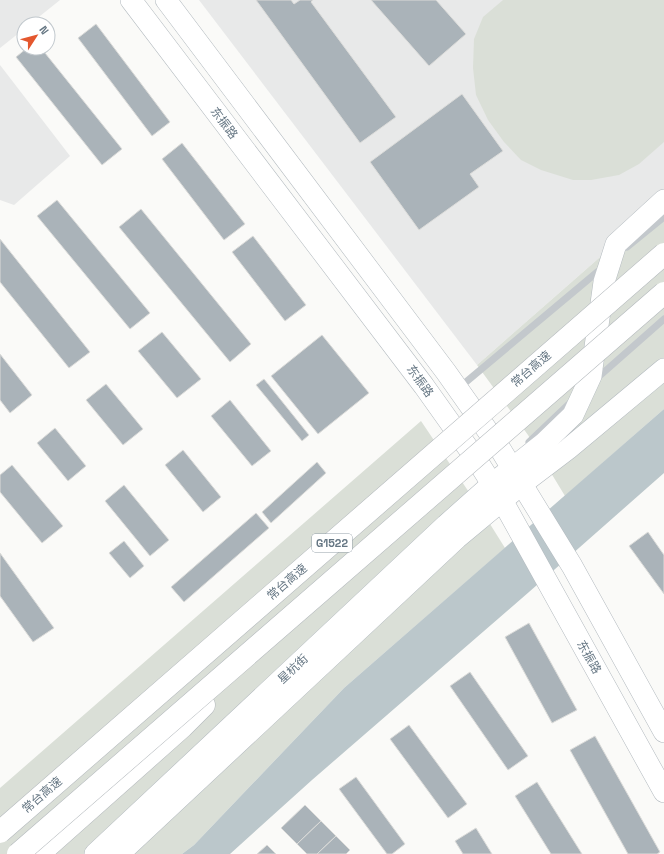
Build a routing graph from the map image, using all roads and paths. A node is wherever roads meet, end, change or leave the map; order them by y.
1 (131, 0) edge
2 (166, 0) edge
3 (664, 200) edge
4 (664, 217) edge
5 (664, 254) edge
6 (664, 293) edge
7 (664, 319) edge
8 (664, 369) edge
9 (458, 388) junction
10 (526, 445) dead end
11 (514, 467) junction
12 (497, 492) junction
13 (329, 585) junction
14 (664, 732) edge
15 (664, 792) edge
16 (0, 832) edge
17 (18, 854) edge
18 (39, 854) edge
19 (95, 854) edge
20 (119, 854) edge

1 - 12 main road, 东振路
2 - 9 main road
3 - 11 main road
4 - 9 lane
5 - 16 highway, 常台高速 / G1522, bridge
6 - 13 highway, G1522, bridge
7 - 10 lane
8 - 11 main road
9 - 11 main road
11 - 12 main road
11 - 14 main road
12 - 15 main road, 东振路
12 - 19 main road, 星杭街
12 - 20 main road, 星杭街
13 - 17 highway, G1522, bridge
13 - 18 highway, bridge

